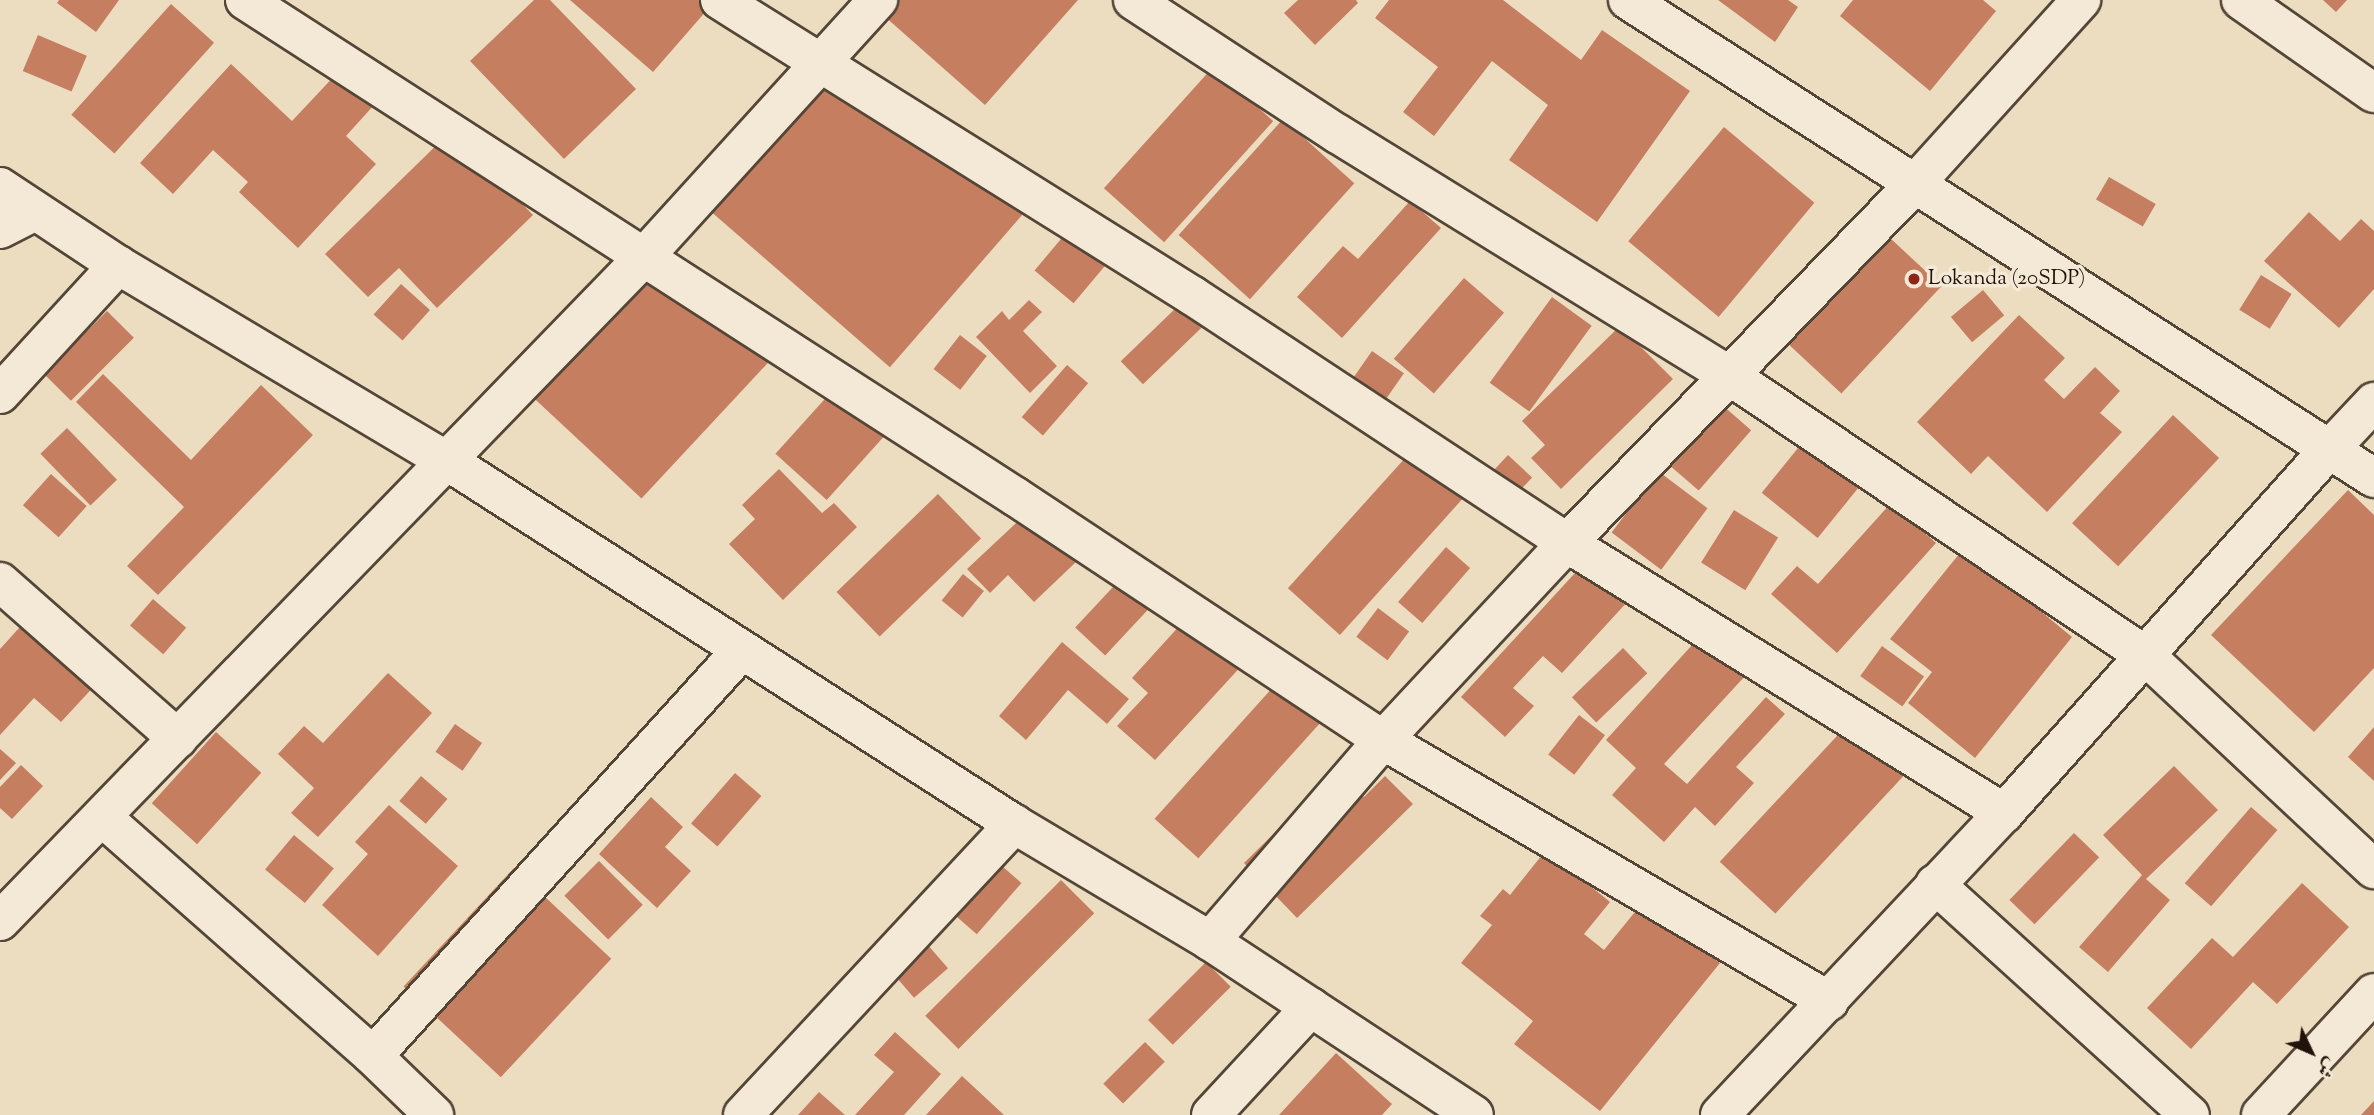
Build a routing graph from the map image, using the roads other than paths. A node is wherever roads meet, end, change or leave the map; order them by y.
1 (244, 0) edge
2 (720, 0) edge
3 (878, 0) edge
4 (1133, 0) edge
5 (1628, 0) edge
6 (2081, 0) edge
7 (2241, 0) edge
8 (817, 64) junction
9 (2374, 93) edge
10 (1913, 186) junction
11 (0, 187) edge
12 (35, 211) junction
13 (0, 229) edge
14 (644, 257) junction
15 (118, 265) junction
16 (1730, 376) junction
17 (0, 394) edge
18 (2374, 402) edge
19 (2329, 450) junction
20 (449, 462) junction
21 (2374, 478) edge
22 (1567, 543) junction
23 (0, 582) edge
24 (741, 651) junction
25 (2147, 656) junction
26 (178, 739) junction
27 (1383, 740) junction
28 (2004, 813) junction
29 (102, 817) junction
30 (1014, 824) junction
31 (2374, 869) edge
32 (1935, 884) junction
33 (0, 921) edge
34 (1210, 941) junction
35 (2374, 993) edge
36 (1829, 1001) junction
37 (1311, 1007) junction
38 (373, 1056) junction
39 (1729, 1112) edge
40 (433, 1115) edge
41 (743, 1115) edge
42 (1211, 1115) edge
43 (1474, 1115) edge
44 (2190, 1115) edge
45 (2261, 1115) edge

1 - 14 street
2 - 8 street
3 - 8 street
4 - 16 street
5 - 10 street
6 - 10 street
7 - 9 street
8 - 14 street
8 - 22 street
10 - 16 street
10 - 19 street
11 - 12 street
12 - 13 street
12 - 15 street
14 - 20 street
14 - 27 street
15 - 17 street
15 - 20 street
16 - 22 street
16 - 25 street
18 - 19 street
19 - 21 street
19 - 25 street
20 - 24 street
20 - 26 street
22 - 27 street
22 - 28 street
23 - 26 street
24 - 30 street
24 - 38 street
25 - 28 street
25 - 31 street
26 - 29 street
27 - 34 street
27 - 36 street
28 - 32 street
29 - 33 street
29 - 38 street
30 - 34 street
30 - 41 street
32 - 36 street
32 - 44 street
34 - 37 street
35 - 45 street
36 - 39 street
37 - 42 street
37 - 43 street
38 - 40 street

